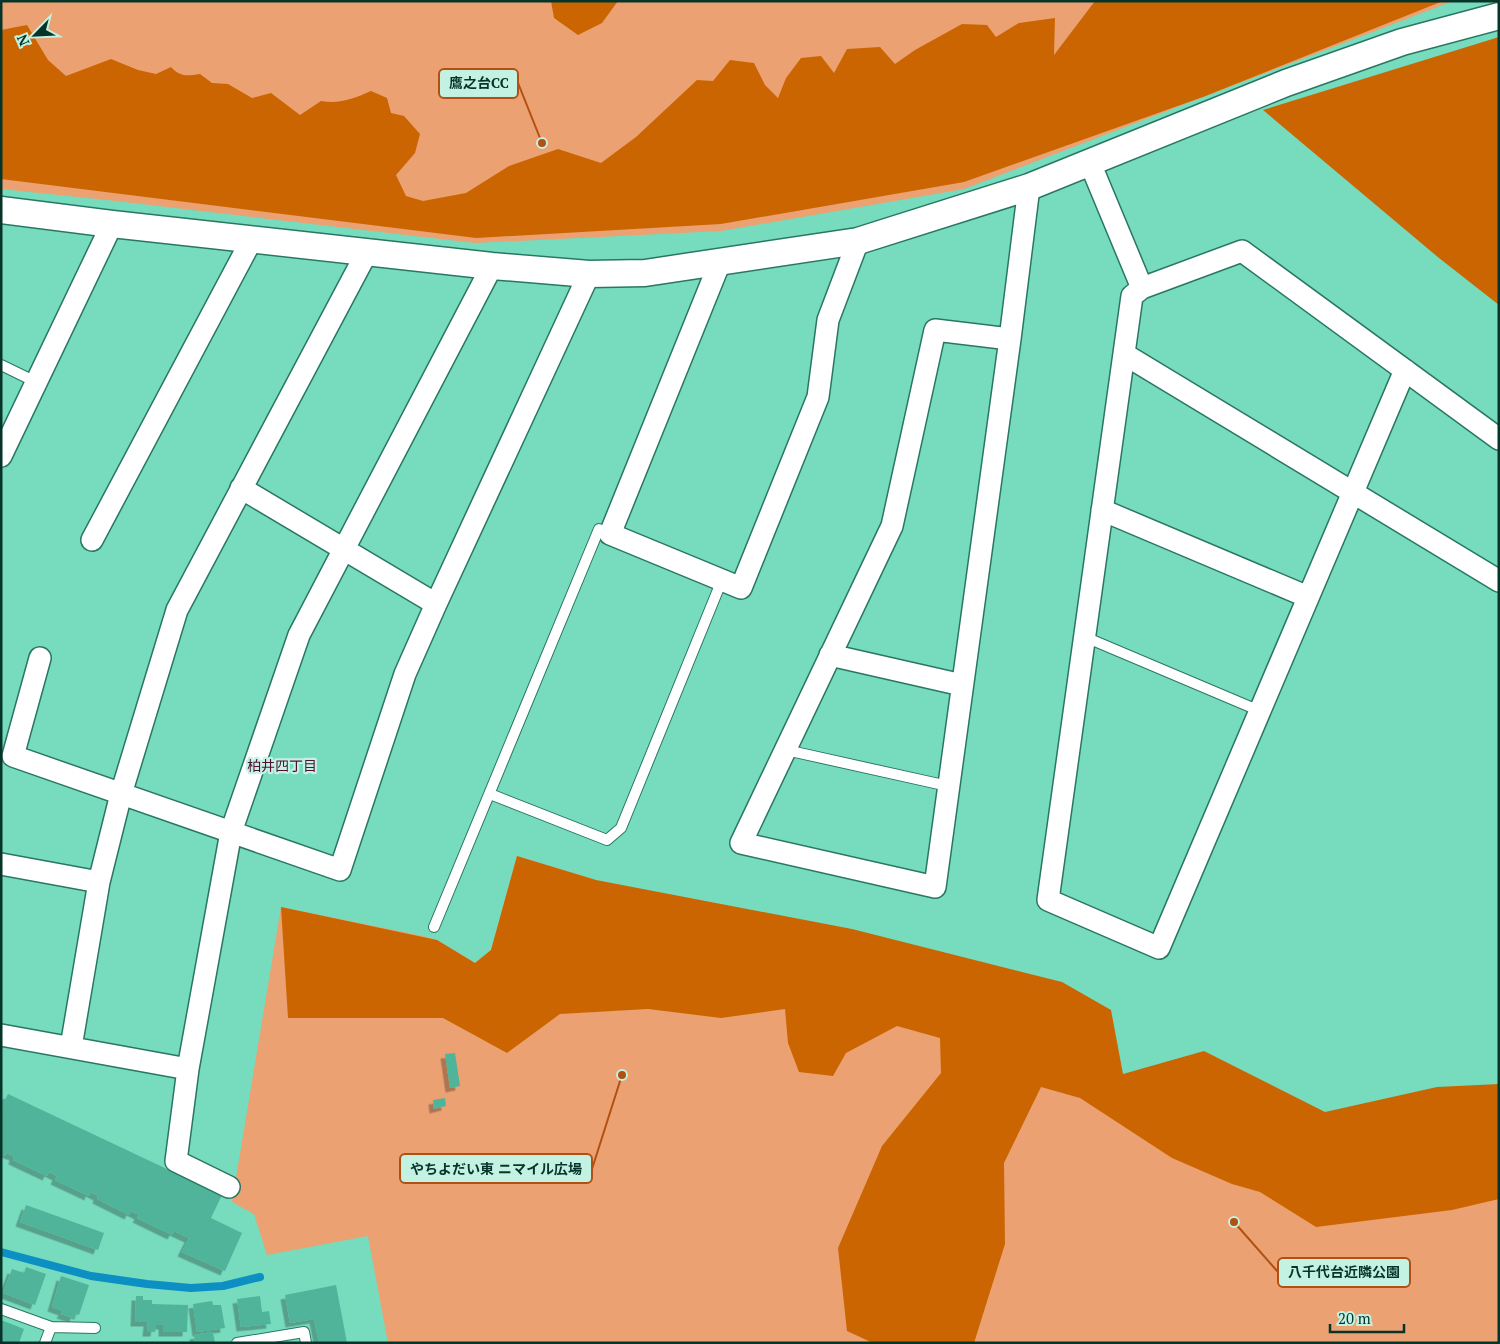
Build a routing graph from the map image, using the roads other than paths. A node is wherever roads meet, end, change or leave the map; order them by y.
1 (1499, 16) edge
2 (1090, 164) junction
3 (1030, 187) junction
4 (1, 210) edge
5 (112, 224) junction
6 (252, 239) junction
7 (858, 241) junction
8 (367, 252) junction
9 (720, 262) junction
10 (492, 266) junction
11 (589, 274) junction
12 (1142, 288) junction
13 (1010, 339) junction
14 (1124, 354) junction
15 (1, 365) edge
16 (1405, 370) junction
17 (36, 382) junction
18 (1499, 439) edge
19 (1, 456) edge
20 (242, 488) junction
21 (1353, 492) junction
22 (1102, 510) junction
23 (610, 534) junction
24 (92, 540) dead end
25 (343, 549) junction
26 (722, 580) junction
27 (1499, 581) edge
28 (1308, 597) junction
29 (436, 604) junction
30 (1085, 637) junction
31 (830, 655) junction
32 (40, 658) dead end
33 (962, 684) junction
34 (1260, 711) junction
35 (786, 750) junction
36 (948, 786) junction
37 (121, 794) junction
38 (490, 794) junction
39 (231, 832) junction
40 (1, 864) edge
41 (99, 882) junction
42 (434, 927) dead end
43 (1, 1034) edge
44 (71, 1047) junction
45 (188, 1069) junction
46 (229, 1187) dead end
47 (1, 1309) edge
48 (51, 1327) junction
49 (95, 1328) dead end
50 (45, 1343) edge
51 (237, 1343) edge
52 (306, 1343) edge

1 - 2 street
2 - 3 street
2 - 12 street
3 - 7 street
3 - 13 street
4 - 5 street
5 - 6 street
5 - 17 street
6 - 8 street
6 - 24 street
7 - 9 street
7 - 26 street
8 - 10 street
8 - 20 street
9 - 11 street
9 - 23 street
10 - 11 street
10 - 25 street
11 - 29 street
12 - 14 street
12 - 16 street
13 - 31 street
13 - 33 street
14 - 21 street
14 - 22 street
15 - 17 lane
16 - 18 street
16 - 21 street
17 - 19 street
20 - 25 street
20 - 37 street
21 - 27 street
21 - 28 street
22 - 28 street
22 - 30 street
23 - 26 street
23 - 38 lane
25 - 29 street
25 - 39 street
26 - 38 lane
28 - 34 street
29 - 39 street
30 - 34 lane
30 - 34 street
31 - 33 street
31 - 35 street
32 - 37 street
33 - 36 street
35 - 36 lane
35 - 36 street
37 - 39 street
37 - 41 street
38 - 42 lane
39 - 45 street
40 - 41 street
41 - 44 street
43 - 44 street
44 - 45 street
45 - 46 street
47 - 48 lane
48 - 49 lane
48 - 50 lane
51 - 52 lane

